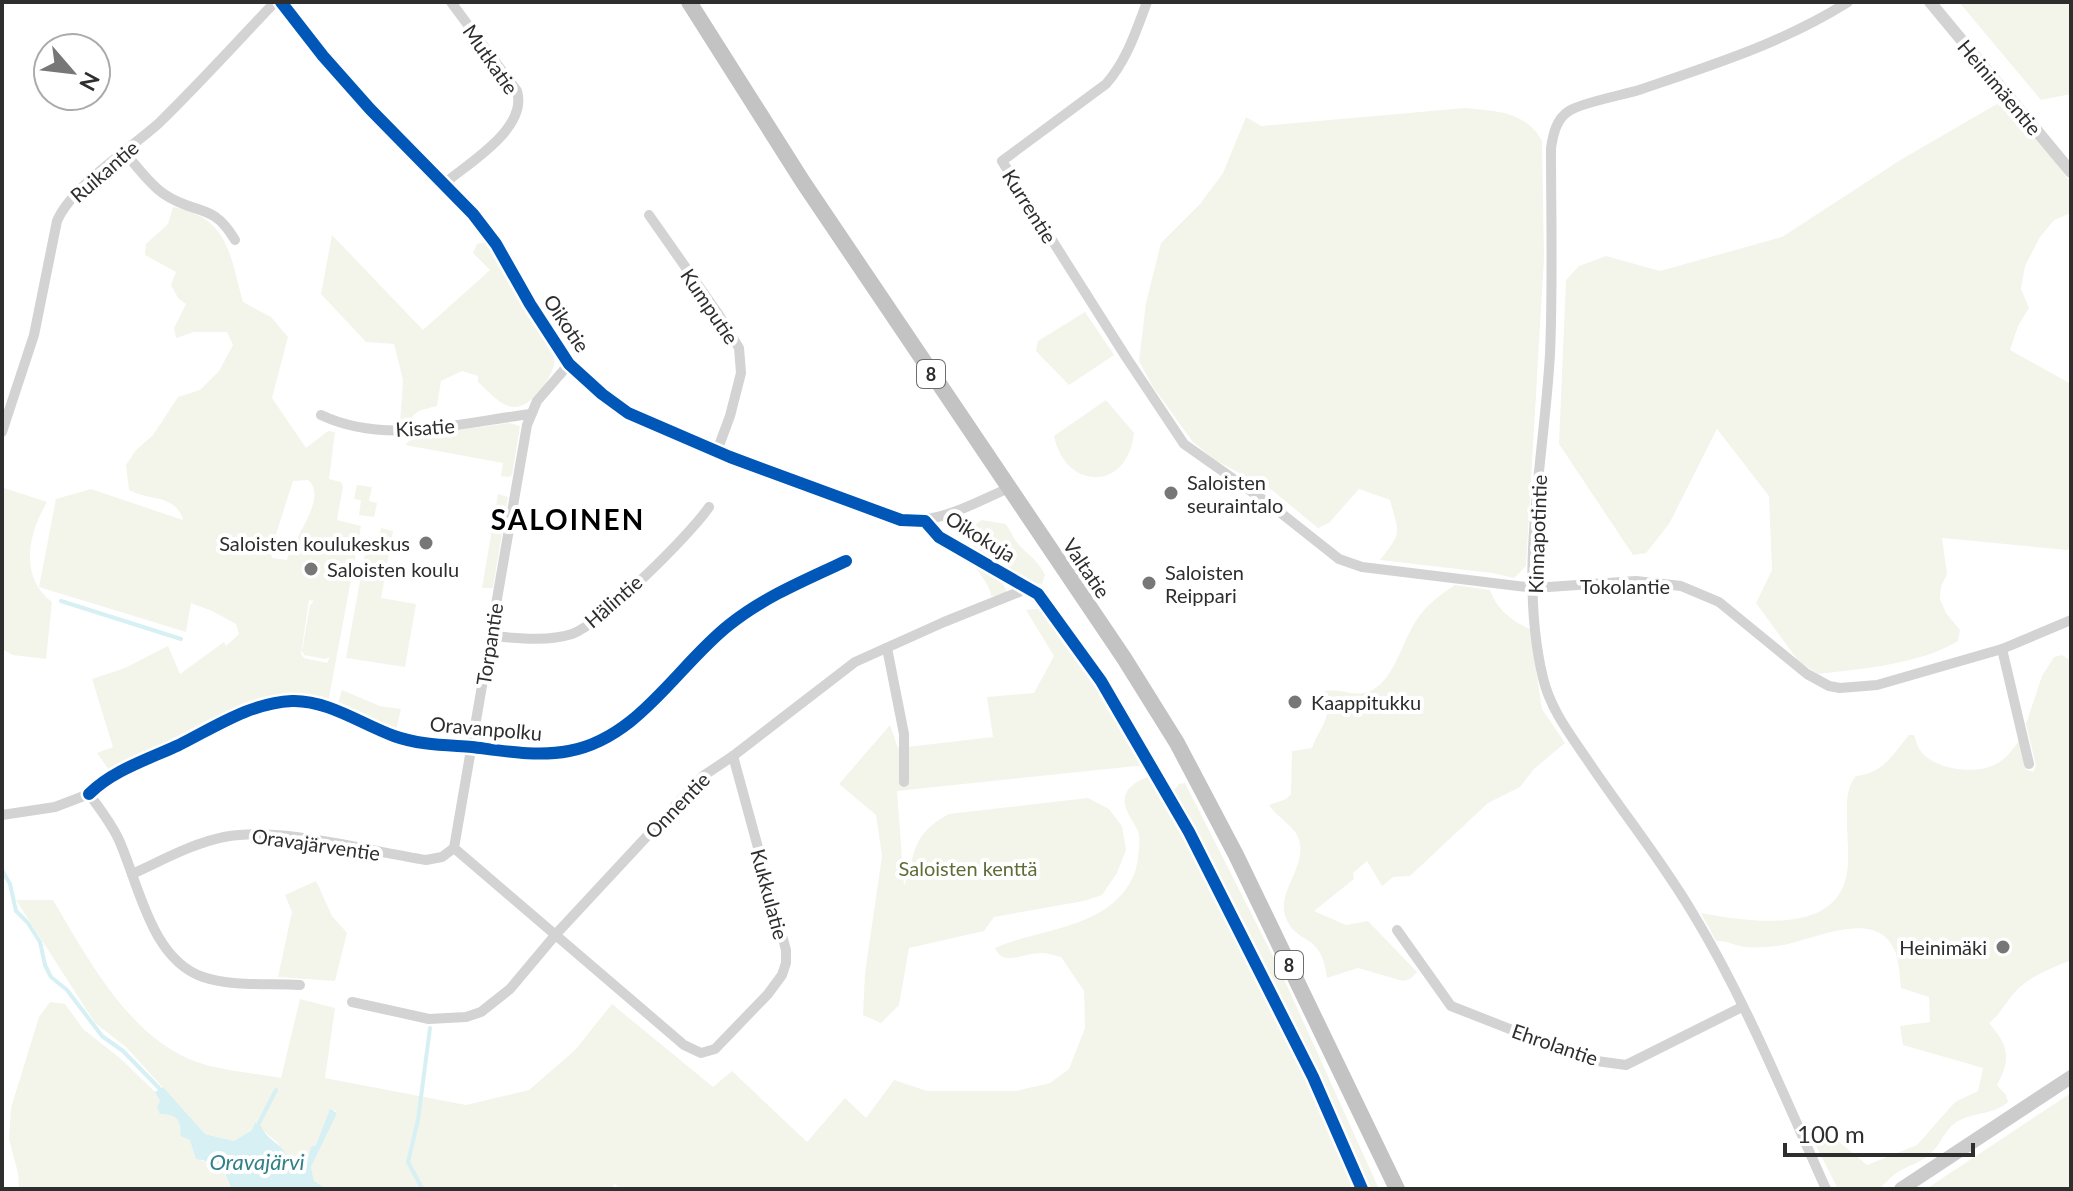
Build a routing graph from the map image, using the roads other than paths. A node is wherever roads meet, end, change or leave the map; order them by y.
1 (278, 2) edge
2 (451, 2) edge
3 (689, 2) edge
4 (1147, 2) edge
5 (1848, 2) edge
6 (1930, 2) edge
7 (125, 153) junction
8 (2071, 172) edge
9 (445, 183) junction
10 (649, 215) dead end
11 (235, 240) dead end
12 (1126, 357) joint
13 (569, 364) junction
14 (531, 414) junction
15 (321, 415) dead end
16 (2, 432) edge
17 (717, 451) junction
18 (1009, 488) junction
19 (709, 507) dead end
20 (925, 521) junction
21 (1016, 583) joint
22 (1534, 588) junction
23 (2071, 620) edge
24 (491, 636) junction
25 (887, 648) junction
26 (2002, 649) junction
27 (733, 756) junction
28 (2029, 764) dead end
29 (904, 782) dead end
30 (2, 815) edge
31 (454, 848) junction
32 (132, 874) junction
33 (1397, 930) dead end
34 (557, 933) junction
35 (300, 985) dead end
36 (352, 1002) dead end
37 (1742, 1007) junction
38 (2071, 1077) edge
39 (1397, 1189) edge
40 (1826, 1189) edge
41 (1901, 1189) edge

1 - 7 street, Ruikantie
1 - 9 street, Oikotie
2 - 9 street, Mutkatie
3 - 18 highway, Valtatie / 8
4 - 12 street, Kurrentie
5 - 22 street, Kinnapotintie
6 - 8 street, Heinimäentie
7 - 11 street
7 - 16 street, Ruikantie
9 - 13 street, Oikotie
10 - 17 street, Kumputie
12 - 22 street, Tokolantie
13 - 14 street, Torpantie
13 - 17 street, Oikotie
14 - 15 street, Kisatie
14 - 24 street, Torpantie
17 - 20 street, Oikotie
18 - 20 street, Oikotie
18 - 39 highway, Valtatie / 8
19 - 24 street, Hälintie
20 - 21 street, Oikokuja
21 - 25 street, Onnentie
22 - 26 street, Tokolantie
22 - 37 street, Kinnapotintie
23 - 26 street, Tokolantie
24 - 31 street, Torpantie
25 - 27 street, Onnentie
25 - 29 street
26 - 28 street
27 - 34 street, Onnentie
27 - 34 street, Kukkulatie
30 - 32 street
31 - 32 street, Oravajärventie
31 - 34 street
32 - 35 street
33 - 37 street, Ehrolantie
34 - 36 street, Onnentie
37 - 40 street, Kinnapotintie
38 - 41 main road

